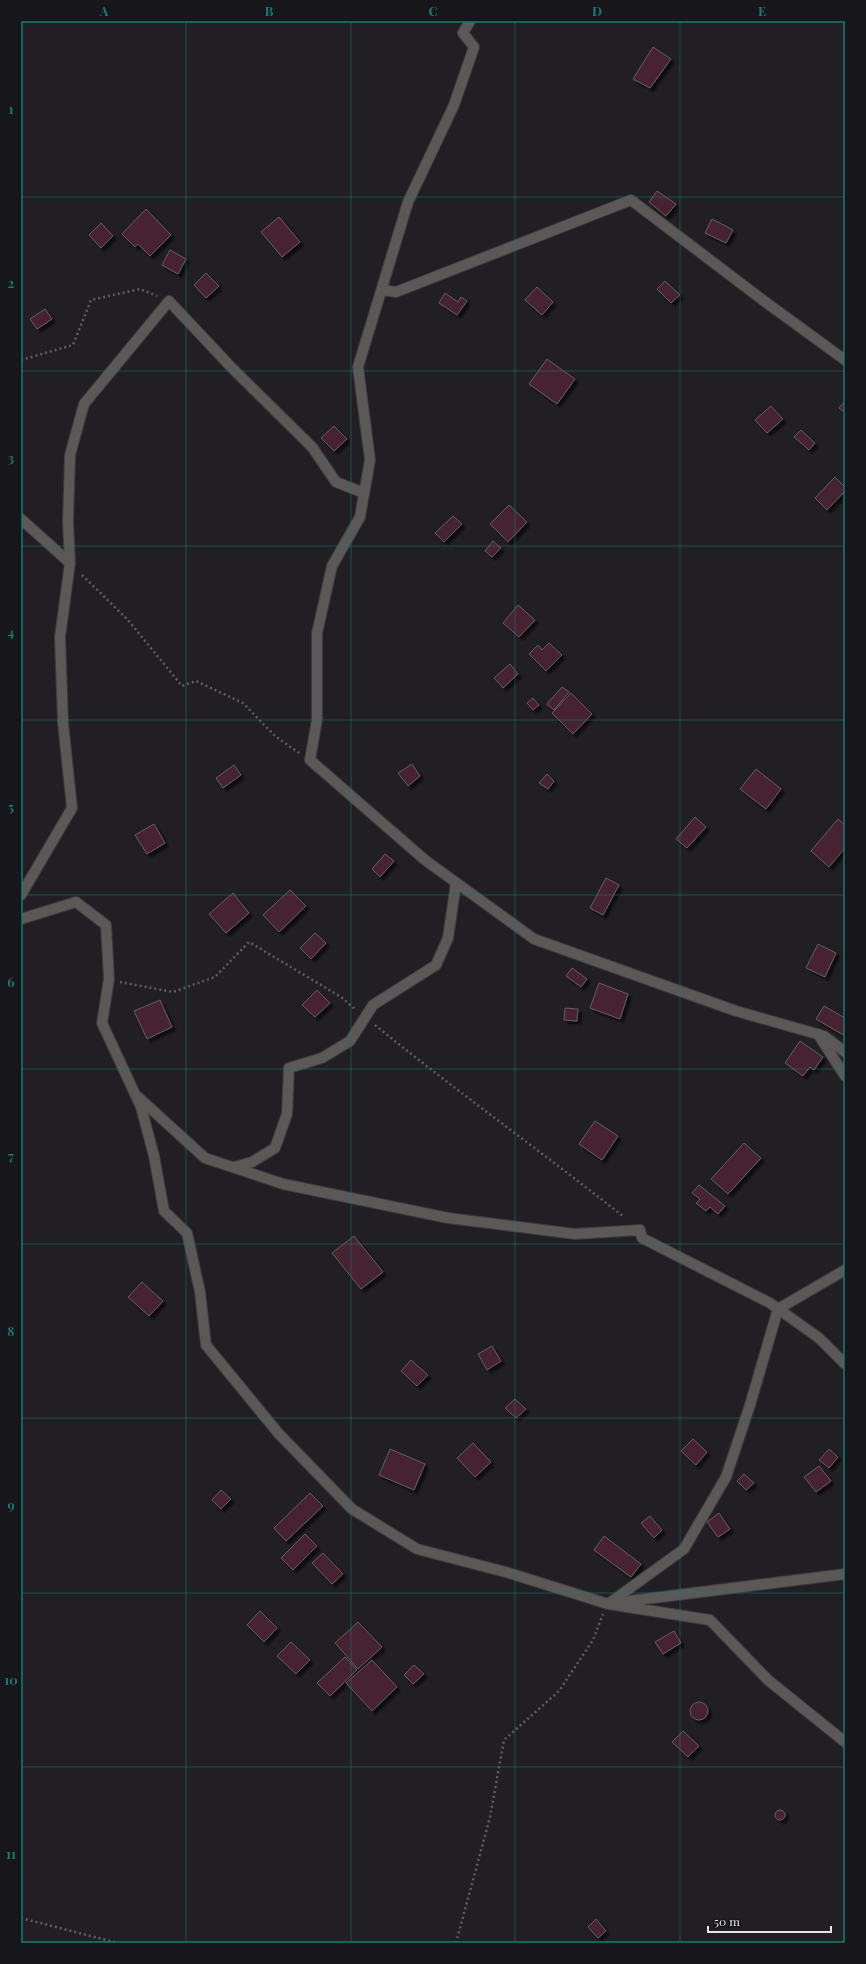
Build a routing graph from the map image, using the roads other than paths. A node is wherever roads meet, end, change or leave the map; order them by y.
1 (470, 21) edge
2 (382, 290) junction
3 (845, 360) edge
4 (364, 493) junction
5 (21, 519) edge
6 (70, 563) junction
7 (456, 883) junction
8 (21, 896) edge
9 (21, 919) edge
10 (818, 1034) junction
11 (845, 1052) edge
12 (845, 1076) edge
13 (135, 1094) junction
14 (234, 1167) junction
15 (845, 1270) edge
16 (778, 1309) junction
17 (845, 1364) edge
18 (845, 1574) edge
19 (608, 1604) junction
20 (845, 1742) edge

1 - 2 street
2 - 3 street
2 - 4 street
4 - 6 street
4 - 7 street
5 - 6 street
6 - 8 street
7 - 10 street
7 - 14 street
9 - 13 street
10 - 11 street
10 - 12 street
13 - 14 street
13 - 19 street
14 - 16 street
15 - 16 street
16 - 17 street
16 - 19 street
18 - 19 street
19 - 20 street

